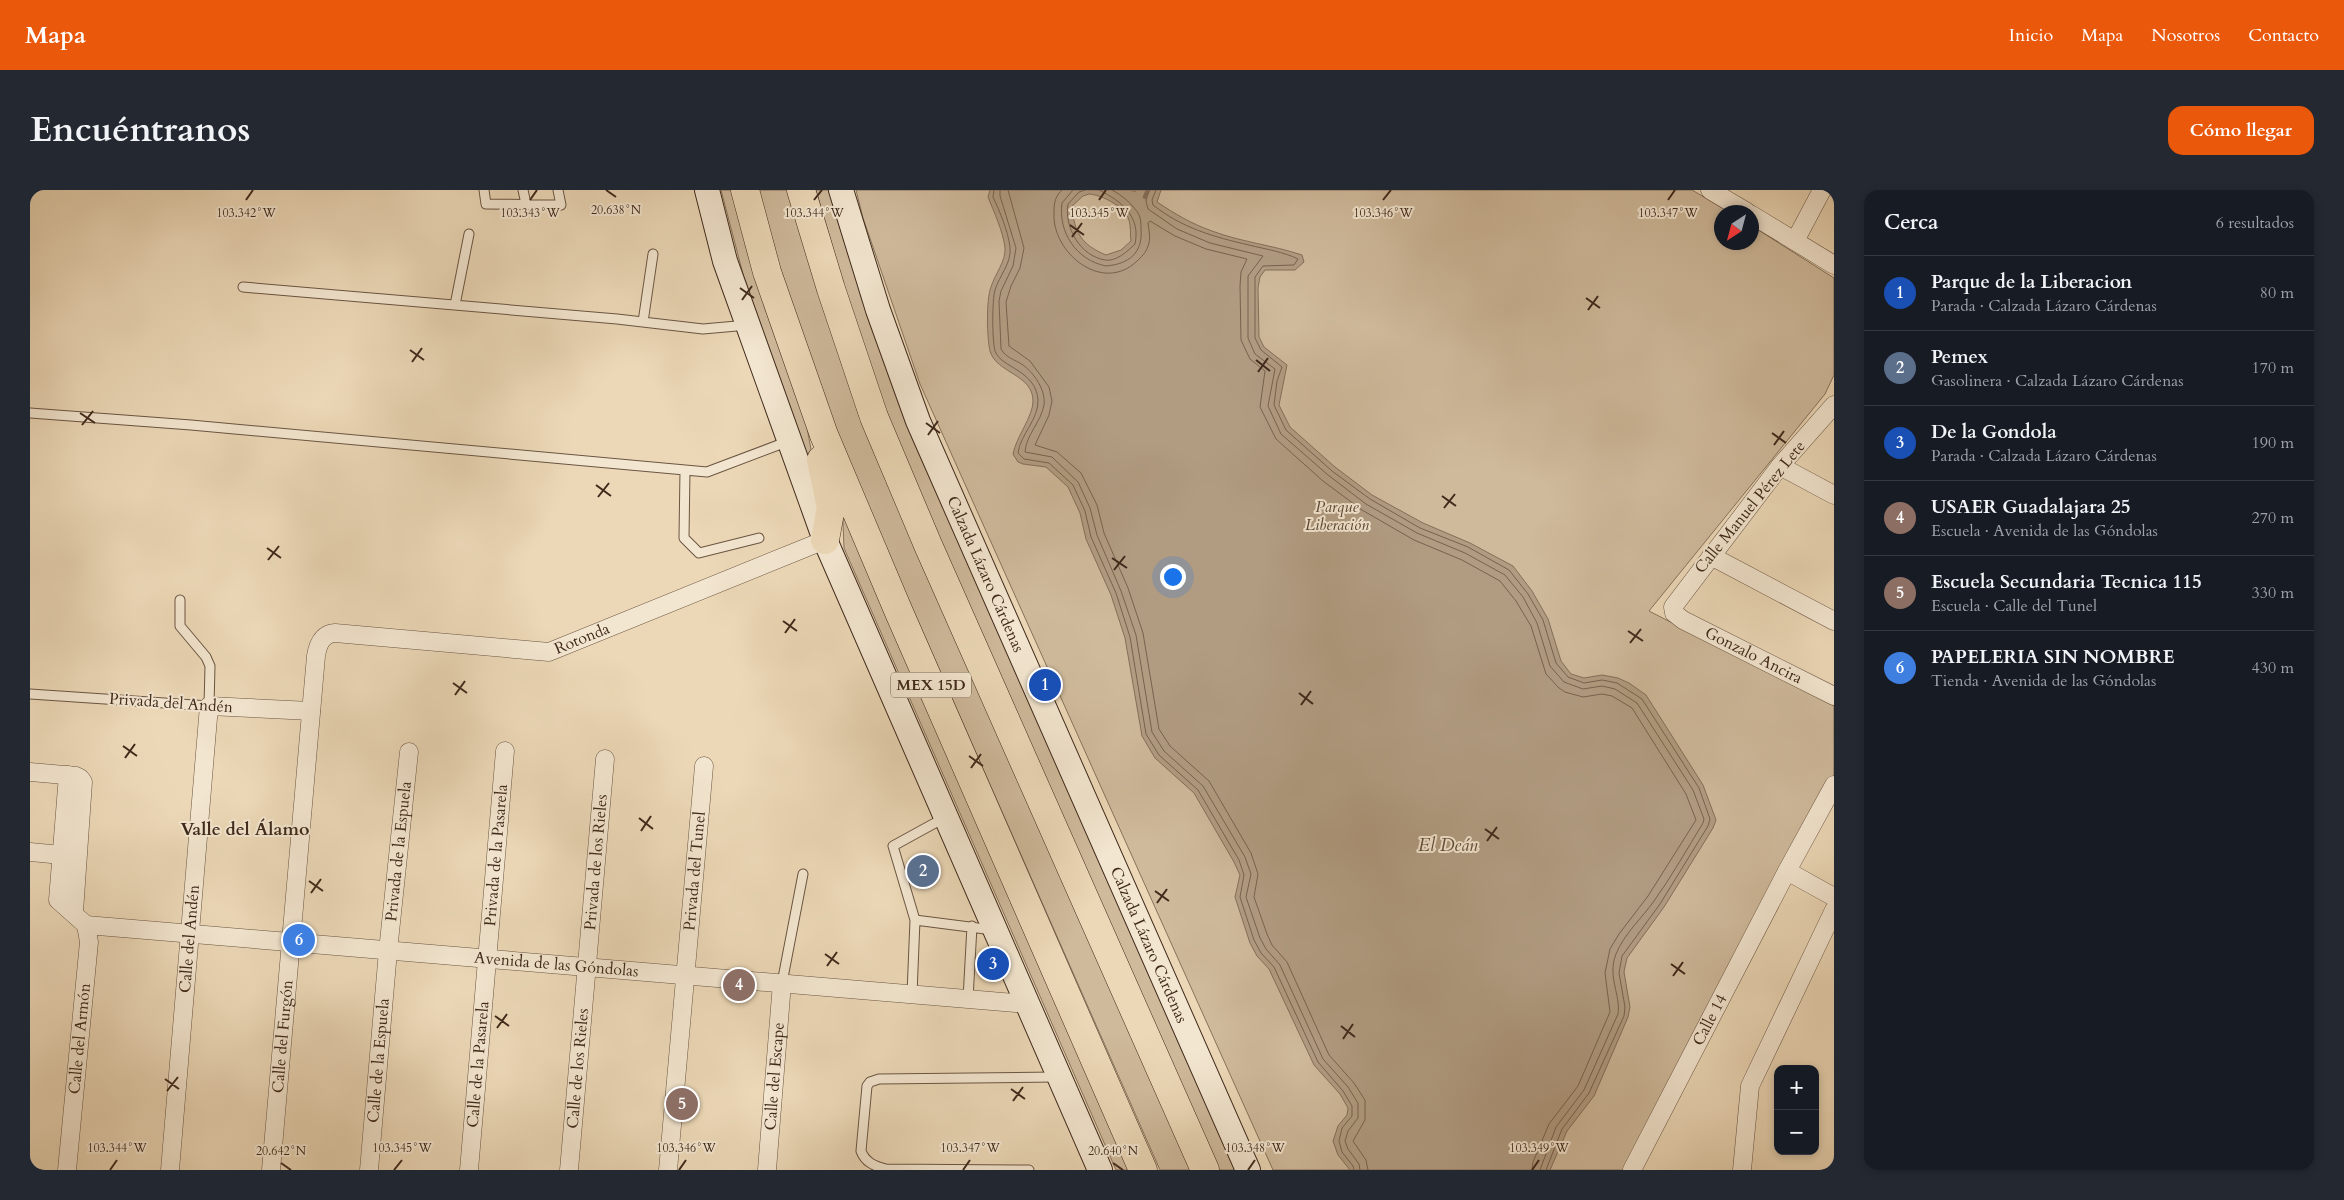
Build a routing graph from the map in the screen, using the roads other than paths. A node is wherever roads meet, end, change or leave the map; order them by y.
1 (484, 190) edge
2 (523, 190) edge
3 (558, 190) edge
4 (707, 190) edge
5 (745, 190) edge
6 (802, 190) edge
7 (841, 190) edge
8 (1710, 190) edge
9 (1822, 190) edge
10 (526, 204) junction
11 (1735, 205) edge
12 (1759, 219) edge
13 (469, 234) dead end
14 (1795, 241) junction
15 (653, 254) dead end
16 (1834, 265) edge
17 (243, 287) dead end
18 (455, 305) junction
19 (643, 322) junction
20 (748, 325) junction
21 (804, 380) junction
22 (1834, 405) edge
23 (30, 413) edge
24 (789, 441) junction
25 (1780, 466) junction
26 (685, 470) junction
27 (1834, 495) edge
28 (759, 538) dead end
29 (825, 540) junction
30 (1711, 556) junction
31 (180, 600) dead end
32 (1674, 613) joint
33 (1834, 621) edge
34 (324, 636) joint
35 (30, 694) edge
36 (1834, 696) edge
37 (209, 706) junction
38 (312, 711) junction
39 (505, 751) dead end
40 (409, 752) dead end
41 (605, 759) dead end
42 (704, 766) dead end
43 (30, 772) edge
44 (1834, 785) edge
45 (945, 818) junction
46 (30, 852) edge
47 (69, 856) junction
48 (1787, 871) junction
49 (803, 874) dead end
50 (1834, 897) edge
51 (1834, 910) edge
52 (914, 920) junction
53 (86, 926) junction
54 (983, 928) junction
55 (190, 934) junction
56 (291, 942) junction
57 (388, 950) junction
58 (487, 959) junction
59 (587, 967) junction
60 (684, 975) junction
61 (782, 983) junction
62 (912, 994) junction
63 (968, 998) junction
64 (1026, 1004) junction
65 (1059, 1077) junction
66 (67, 1170) edge
67 (170, 1170) edge
68 (271, 1170) edge
69 (369, 1170) edge
70 (469, 1170) edge
71 (569, 1170) edge
72 (668, 1170) edge
73 (767, 1170) edge
74 (1029, 1170) edge
75 (1100, 1170) edge
76 (1143, 1170) edge
77 (1205, 1170) edge
78 (1248, 1170) edge
79 (1632, 1170) edge
80 (1742, 1170) edge

1 - 10 lane
2 - 10 lane
3 - 10 lane
4 - 20 main road
5 - 21 highway, MEX 15D
6 - 77 highway, MEX 15D
7 - 78 main road, Calzada Lázaro Cárdenas
8 - 11 street
9 - 14 street
12 - 14 street
13 - 18 lane
14 - 16 street
15 - 19 lane
17 - 18 lane
18 - 19 lane
19 - 20 lane
20 - 24 main road
21 - 29 highway
21 - 76 highway, MEX 15D
22 - 25 street, Calle Manuel Pérez Lete
23 - 26 lane
24 - 26 lane
24 - 29 main road
25 - 27 street
25 - 30 street, Calle Manuel Pérez Lete
26 - 28 lane
29 - 34 street, Rotonda
29 - 45 main road
30 - 32 street, Calle Manuel Pérez Lete
30 - 33 street
31 - 37 lane
32 - 36 street, Gonzalo Ancira
34 - 38 street, Calle del Furgón
35 - 37 lane, Privada del Andén
37 - 38 street, Privada del Andén
37 - 55 street, Calle del Andén
38 - 56 street, Calle del Furgón
39 - 58 street, Privada de la Pasarela
40 - 57 street, Privada de la Espuela
41 - 59 street, Privada de los Rieles
42 - 60 street, Privada del Tunel
43 - 47 street
44 - 48 street
45 - 52 lane
45 - 54 main road
46 - 47 street
47 - 53 street
48 - 50 street
48 - 79 street, Calle 14
49 - 61 lane
51 - 80 street
52 - 54 lane
52 - 62 lane
53 - 55 street, Avenida de las Góndolas
53 - 66 street, Calle del Armón
54 - 63 lane
54 - 64 main road
55 - 56 street, Avenida de las Góndolas
55 - 67 street, Calle del Andén
56 - 57 street, Avenida de las Góndolas
56 - 68 street, Calle del Furgón
57 - 58 street, Avenida de las Góndolas
57 - 69 street, Calle de la Espuela
58 - 59 street, Avenida de las Góndolas
58 - 70 street, Calle de la Pasarela
59 - 60 street, Avenida de las Góndolas
59 - 71 street, Calle de los Rieles
60 - 61 street, Avenida de las Góndolas
60 - 72 street, Privada del Tunel
61 - 62 street, Avenida de las Góndolas
61 - 73 street, Calle del Escape
62 - 63 street, Avenida de las Góndolas
63 - 64 street, Avenida de las Góndolas
64 - 65 main road
65 - 74 lane
65 - 75 main road

